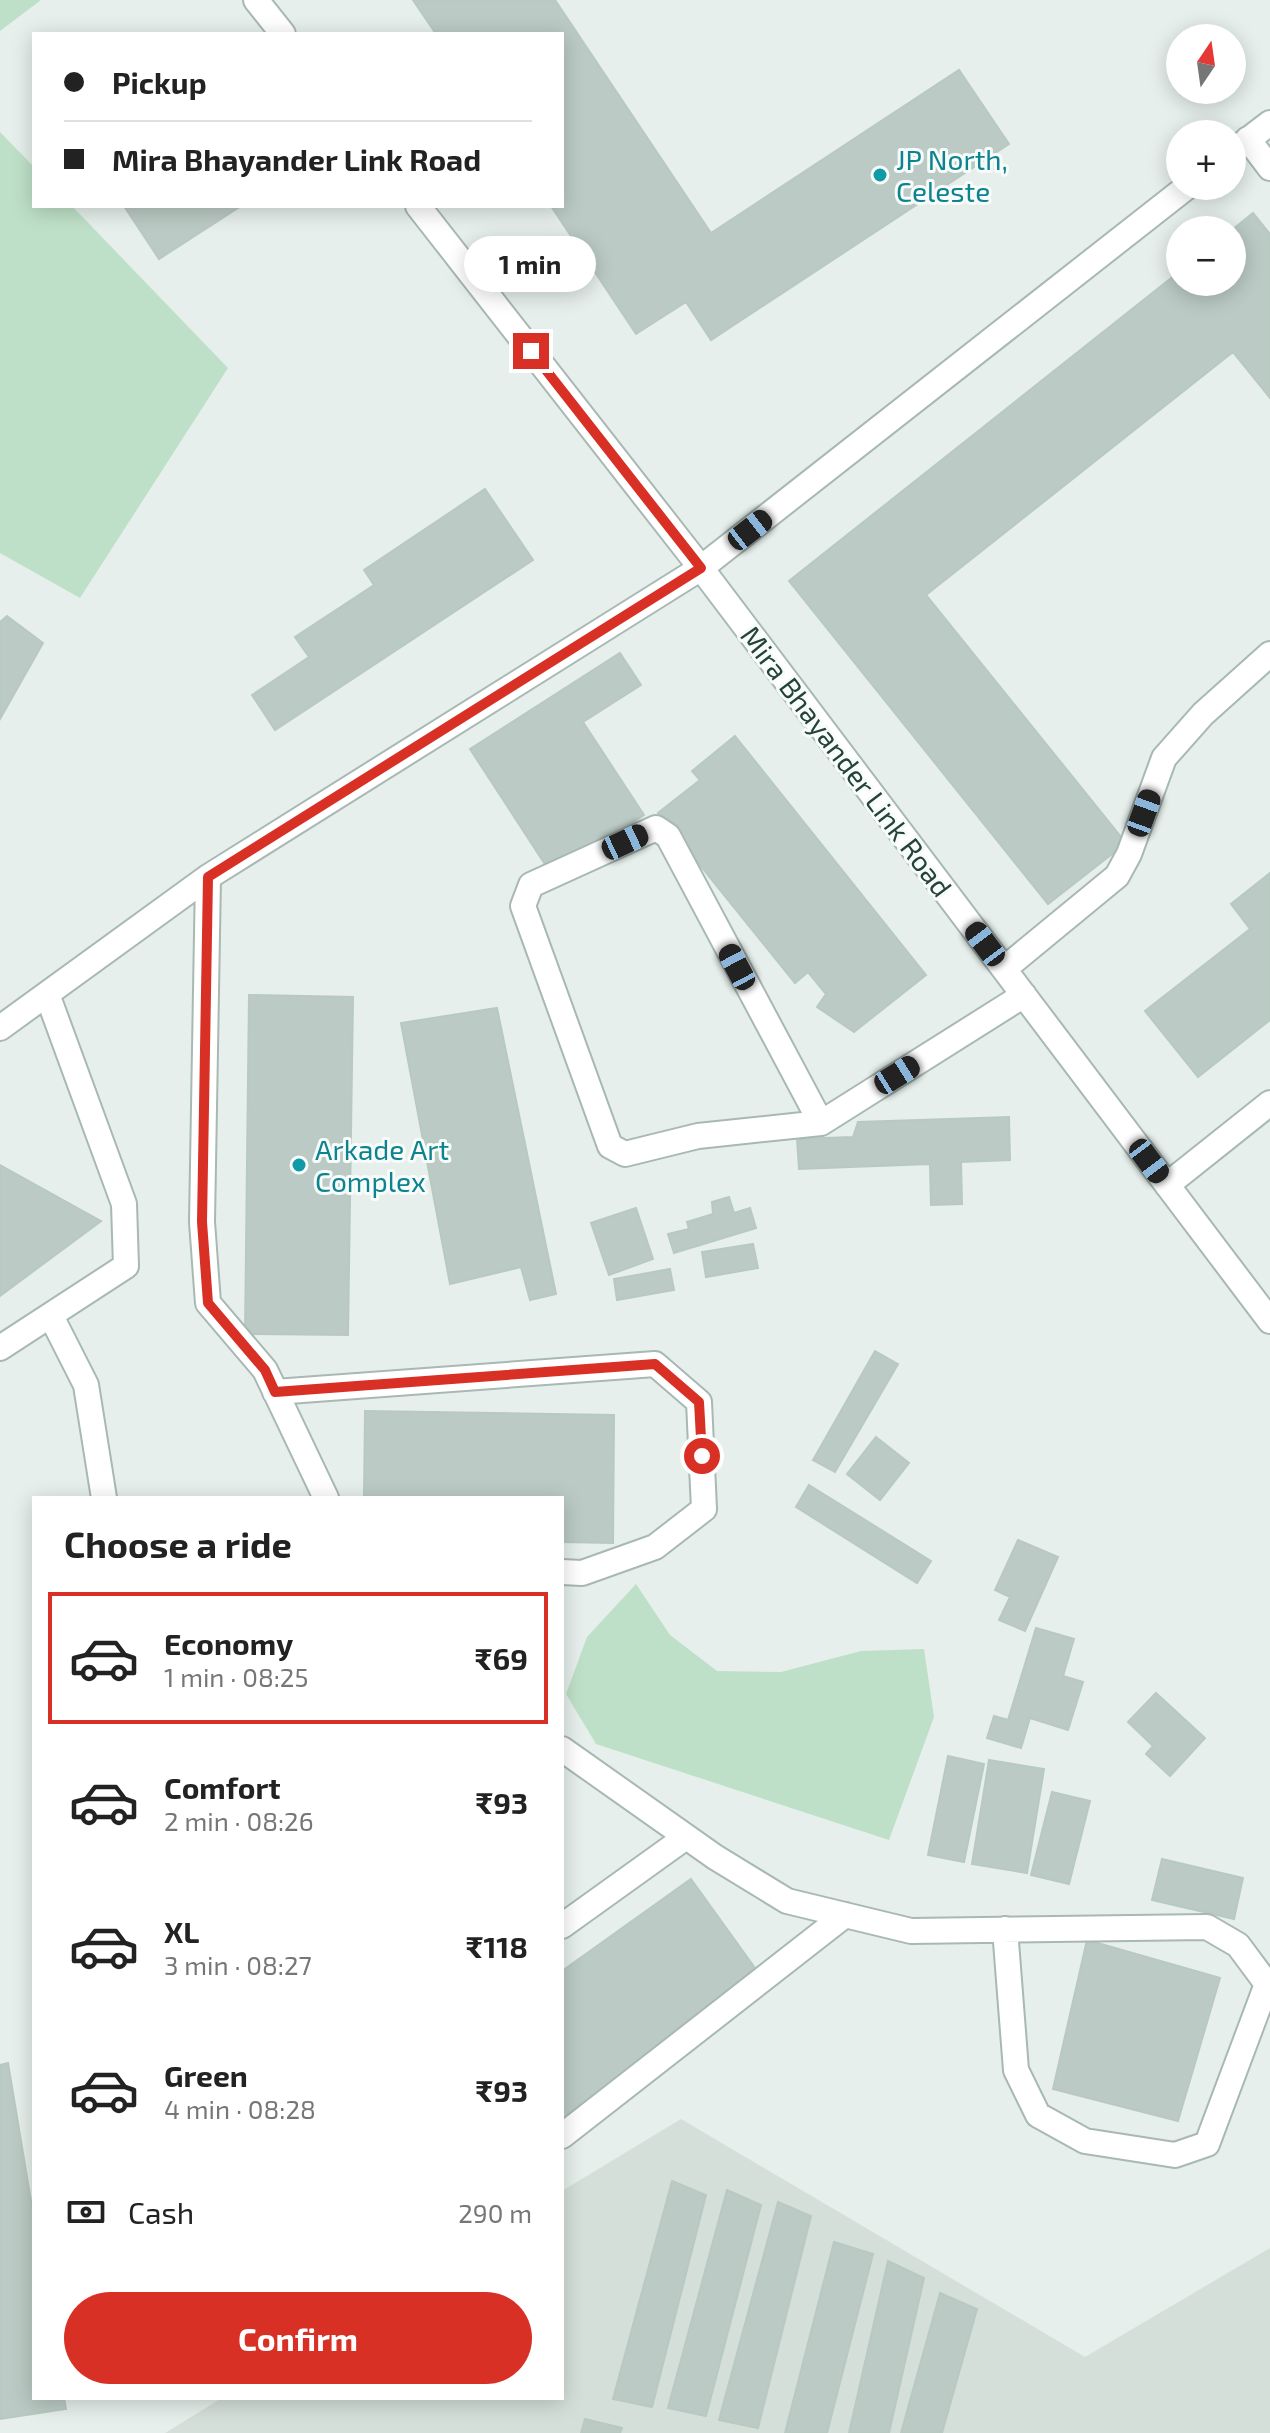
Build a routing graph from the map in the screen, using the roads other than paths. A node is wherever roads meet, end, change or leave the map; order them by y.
1 (256, 0) edge
2 (281, 32) edge
3 (1270, 123) edge
4 (1246, 141) edge
5 (1246, 150) edge
6 (1270, 168) edge
7 (1170, 200) edge
8 (420, 208) edge
9 (701, 568) junction
10 (1270, 654) edge
11 (208, 877) junction
12 (1004, 969) junction
13 (47, 994) junction
14 (1024, 995) junction
15 (0, 1028) edge
16 (1270, 1103) edge
17 (821, 1123) junction
18 (1167, 1185) junction
19 (51, 1316) junction
20 (1270, 1321) edge
21 (0, 1348) edge
22 (275, 1392) junction
23 (104, 1496) edge
24 (325, 1496) edge
25 (564, 1572) edge
26 (564, 1750) edge
27 (686, 1837) junction
28 (845, 1915) junction
29 (564, 1925) edge
30 (1005, 1929) junction
31 (564, 2134) edge

1 - 2 street
3 - 4 street
5 - 6 street
7 - 9 street
8 - 9 street, Mira Bhayander Link Road
9 - 11 street
9 - 12 street, Mira Bhayander Link Road
10 - 12 street
11 - 13 street
11 - 22 street
12 - 14 street, Mira Bhayander Link Road
13 - 15 street
13 - 19 street
14 - 17 street
14 - 18 street, Mira Bhayander Link Road
16 - 18 street
17 - 17 street
18 - 20 street, Mira Bhayander Link Road
19 - 21 street
19 - 23 street
22 - 24 street
22 - 25 street
26 - 27 street
27 - 28 street
27 - 29 street
28 - 30 street
28 - 31 street
30 - 30 street

